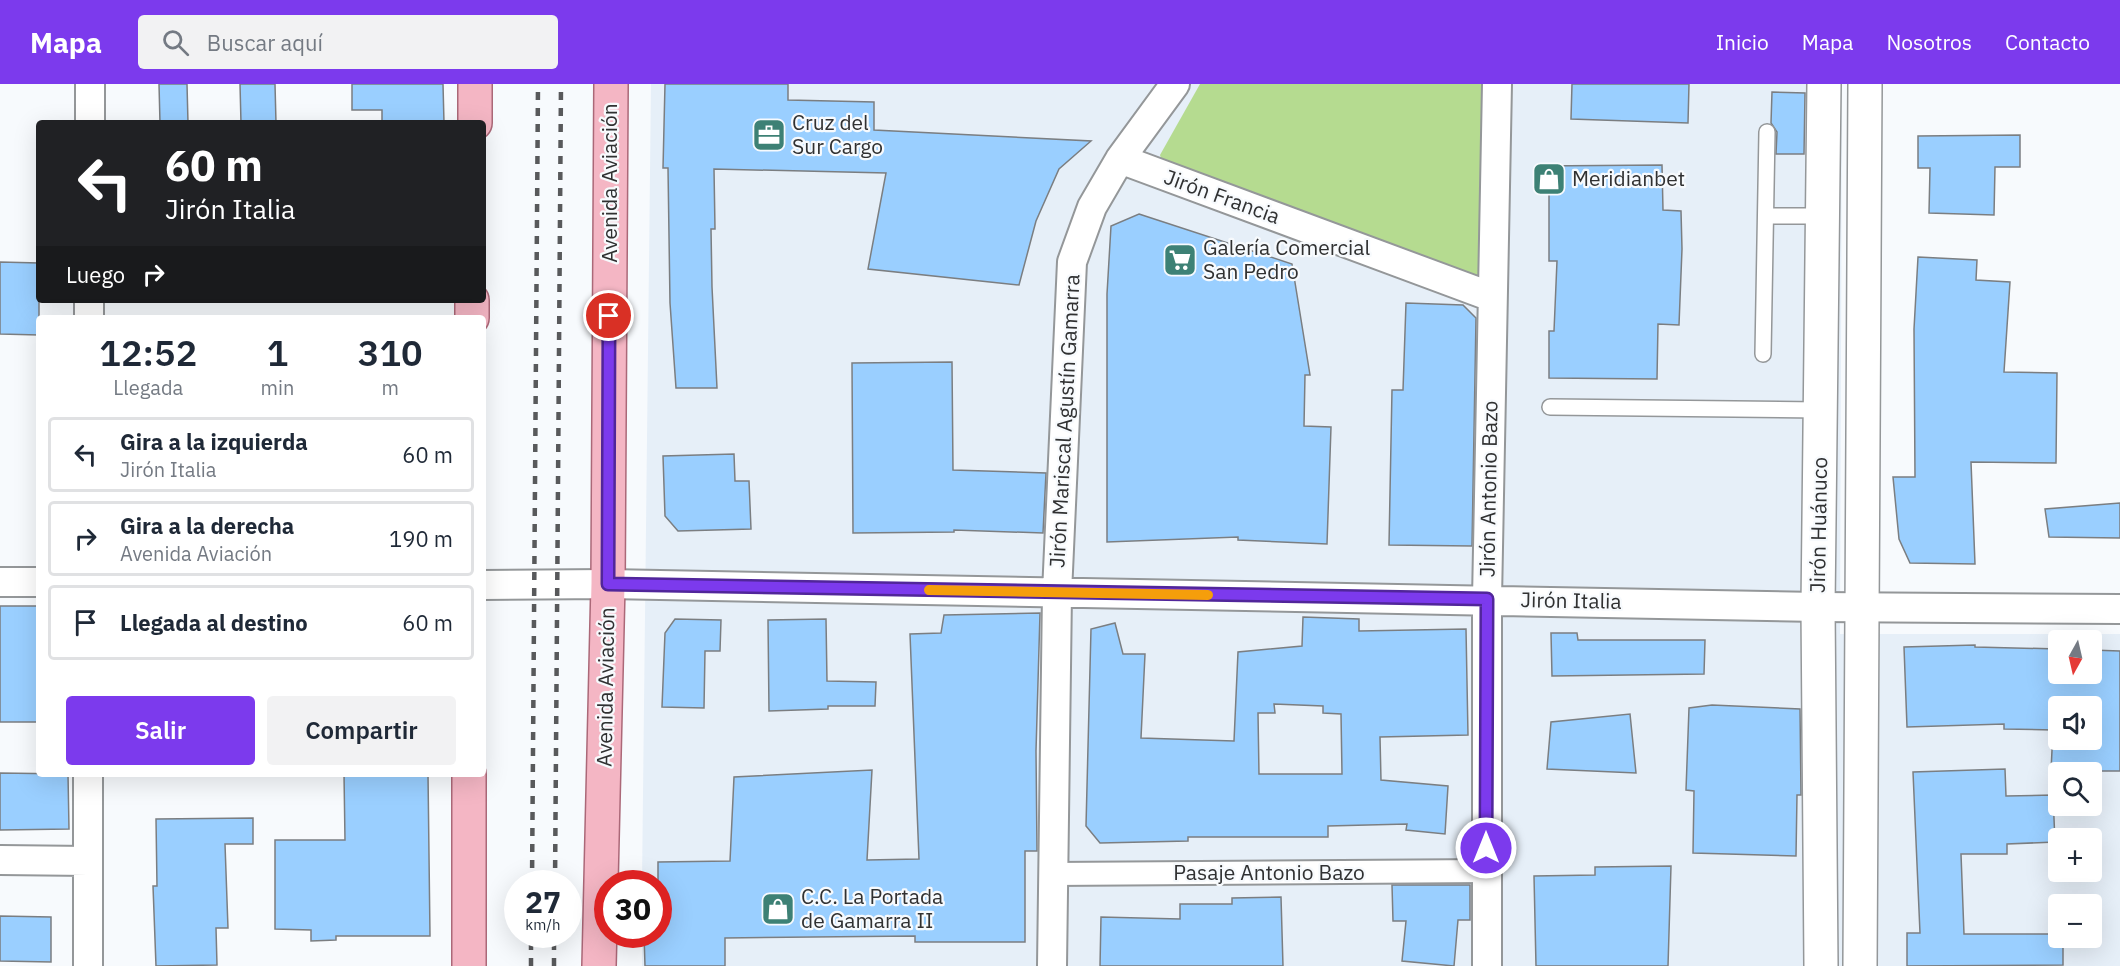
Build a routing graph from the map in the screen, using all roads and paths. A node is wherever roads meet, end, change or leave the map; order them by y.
1 (90, 84) edge
2 (475, 84) edge
3 (611, 84) edge
4 (1175, 84) edge
5 (1497, 84) edge
6 (1824, 84) edge
7 (1865, 84) edge
8 (90, 120) edge
9 (475, 120) edge
10 (1767, 132) dead end
11 (1120, 159) junction
12 (1767, 216) junction
13 (1822, 216) junction
14 (1492, 297) junction
15 (1821, 327) junction
16 (1864, 329) junction
17 (1763, 354) dead end
18 (1550, 407) dead end
19 (1820, 410) junction
20 (0, 582) edge
21 (36, 582) edge
22 (608, 584) junction
23 (486, 585) edge
24 (1057, 593) junction
25 (1487, 599) junction
26 (1818, 607) junction
27 (1862, 607) junction
28 (2120, 609) edge
29 (88, 777) edge
30 (469, 777) edge
31 (0, 860) edge
32 (88, 861) junction
33 (1486, 871) junction
34 (1052, 874) junction
35 (88, 966) edge
36 (469, 966) edge
37 (599, 966) edge
38 (1052, 966) edge
39 (1487, 966) edge
40 (1821, 966) edge
41 (1860, 966) edge

1 - 8 street
2 - 9 main road
3 - 22 main road, Avenida Aviación
4 - 11 street, Jirón Mariscal Agustín Gamarra
5 - 14 street, Jirón Antonio Bazo
6 - 13 street, Jirón Huánuco
7 - 16 street, Jirón Huánuco
10 - 12 lane
11 - 14 street, Jirón Francia
11 - 24 street, Jirón Mariscal Agustín Gamarra
12 - 13 lane
12 - 17 lane
13 - 15 street, Jirón Huánuco
14 - 25 street, Jirón Antonio Bazo
15 - 16 street
15 - 19 street, Jirón Huánuco
16 - 27 street, Jirón Huánuco
18 - 19 lane
19 - 26 street, Jirón Huánuco
20 - 21 street
22 - 23 street, Jirón Italia
22 - 24 street, Jirón Italia
22 - 37 main road, Avenida Aviación
24 - 25 street, Jirón Italia
24 - 34 street, Jirón Mariscal Agustín Gamarra
25 - 26 street, Jirón Italia
25 - 33 street, Jirón Antonio Bazo
26 - 27 street, Jirón Italia
26 - 40 street, Jirón Huánuco
27 - 28 street, Jirón Italia
27 - 41 street, Jirón Huánuco
29 - 32 street
30 - 36 main road
31 - 32 street
32 - 35 street
33 - 34 street, Pasaje Antonio Bazo
33 - 39 street, Jirón Antonio Bazo
34 - 38 street, Jirón Mariscal Agustín Gamarra

